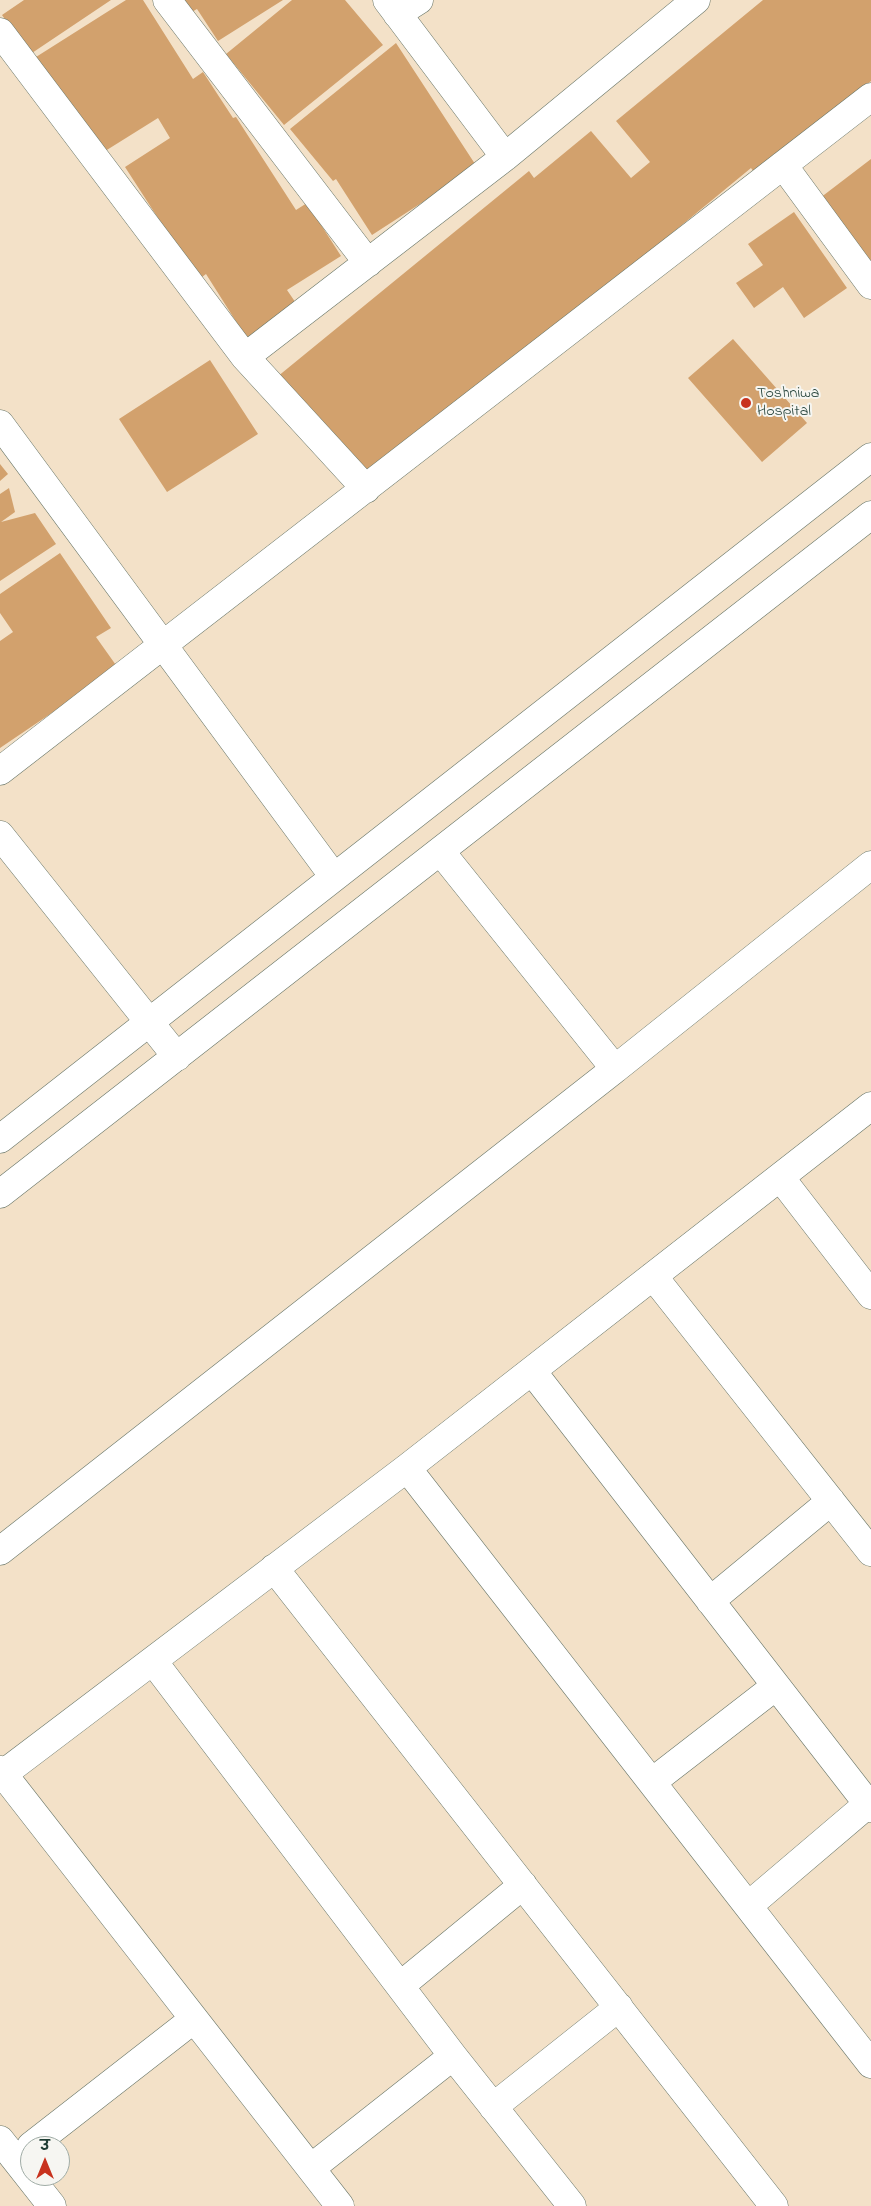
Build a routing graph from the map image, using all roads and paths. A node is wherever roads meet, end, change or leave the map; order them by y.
1 (167, 0) edge
2 (696, 0) edge
3 (401, 5) edge
4 (0, 32) edge
5 (871, 97) edge
6 (504, 157) junction
7 (782, 166) junction
8 (368, 263) junction
9 (871, 285) edge
10 (246, 357) junction
11 (0, 424) edge
12 (871, 457) edge
13 (366, 489) junction
14 (871, 515) edge
15 (164, 646) junction
16 (0, 771) edge
17 (0, 835) edge
18 (441, 852) junction
19 (871, 865) edge
20 (334, 877) junction
21 (149, 1022) junction
22 (177, 1057) junction
23 (615, 1069) junction
24 (871, 1106) edge
25 (0, 1139) edge
26 (780, 1177) junction
27 (0, 1194) edge
28 (653, 1276) junction
29 (871, 1295) edge
30 (532, 1371) junction
31 (407, 1468) junction
32 (831, 1501) junction
33 (0, 1551) edge
34 (871, 1552) edge
35 (274, 1568) junction
36 (710, 1601) junction
37 (153, 1660) junction
38 (776, 1686) junction
39 (2, 1772) edge
40 (652, 1782) junction
41 (869, 1806) edge
42 (523, 1885) junction
43 (748, 1906) junction
44 (400, 1986) junction
45 (619, 2007) junction
46 (194, 2019) junction
47 (452, 2056) junction
48 (871, 2064) edge
49 (494, 2107) junction
50 (15, 2152) edge
51 (311, 2168) junction
52 (52, 2206) edge
53 (340, 2206) edge
54 (572, 2206) edge
55 (774, 2206) edge

1 - 8 street
2 - 6 street
3 - 6 street
4 - 10 street
5 - 7 street
6 - 8 street
7 - 9 street
7 - 13 street
8 - 10 street
10 - 13 street
11 - 15 street
12 - 20 street
13 - 15 street
14 - 18 street
15 - 16 street
15 - 20 street
17 - 21 street
18 - 22 street
18 - 23 street
19 - 23 street
20 - 21 street
21 - 22 street
21 - 25 street
22 - 27 street
23 - 33 street
24 - 26 street
26 - 28 street
26 - 29 street
28 - 30 street
28 - 32 street
30 - 31 street
30 - 36 street
31 - 35 street
31 - 40 street
32 - 34 street
32 - 36 street
35 - 37 street
35 - 42 street
36 - 38 street
37 - 39 street
37 - 44 street
38 - 40 street
38 - 41 street
39 - 46 street
40 - 43 street
41 - 43 street
42 - 44 street
42 - 45 street
43 - 48 street
44 - 47 street
45 - 49 street
45 - 55 street
46 - 50 street
46 - 51 street
47 - 49 street
47 - 51 street
49 - 54 street
50 - 52 street
51 - 53 street

